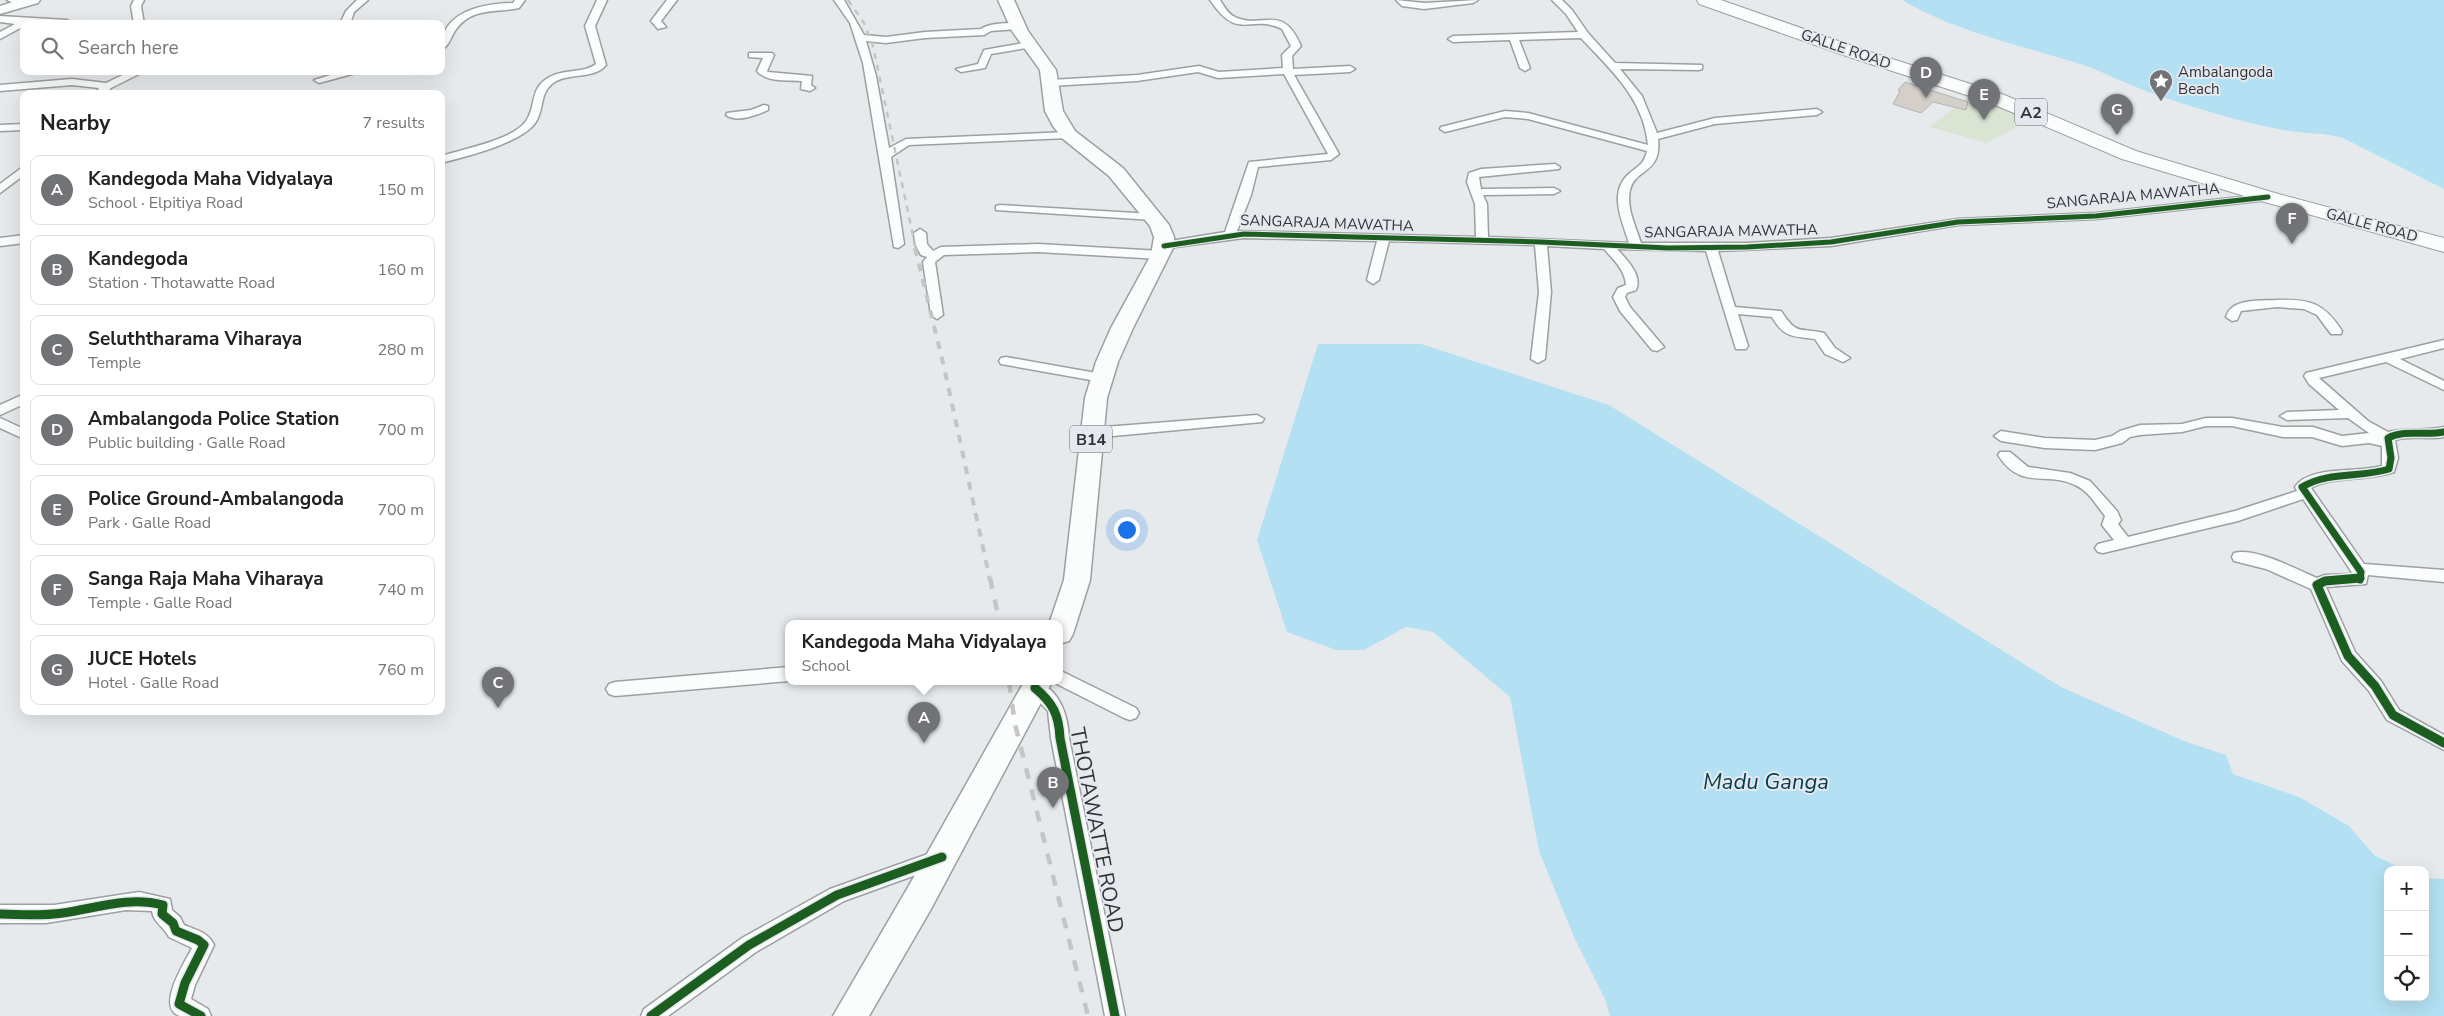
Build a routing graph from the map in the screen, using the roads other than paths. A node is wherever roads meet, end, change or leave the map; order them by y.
1 (0, 0) edge
2 (11, 0) edge
3 (139, 0) edge
4 (363, 0) edge
5 (520, 0) edge
6 (602, 0) edge
7 (672, 0) edge
8 (839, 0) edge
9 (1006, 0) edge
10 (1215, 0) edge
11 (1401, 0) edge
12 (1474, 0) edge
13 (1557, 0) edge
14 (1705, 0) edge
15 (30, 1) edge
16 (0, 10) edge
17 (0, 19) edge
18 (138, 20) edge
19 (347, 20) edge
20 (20, 22) edge
21 (20, 24) edge
22 (1017, 26) junction
23 (661, 27) dead end
24 (1584, 35) junction
25 (0, 36) edge
26 (860, 36) junction
27 (1512, 36) junction
28 (1453, 39) dead end
29 (445, 40) edge
30 (1029, 45) junction
31 (752, 55) dead end
32 (1612, 66) junction
33 (1699, 67) dead end
34 (1525, 68) dead end
35 (961, 69) dead end
36 (1350, 69) dead end
37 (1288, 71) junction
38 (131, 75) edge
39 (318, 76) edge
40 (1050, 83) junction
41 (107, 86) junction
42 (0, 88) edge
43 (810, 88) dead end
44 (102, 90) edge
45 (318, 90) edge
46 (764, 108) dead end
47 (1817, 112) dead end
48 (731, 115) dead end
49 (20, 127) edge
50 (0, 128) edge
51 (1445, 129) dead end
52 (1069, 135) junction
53 (1652, 137) junction
54 (1652, 149) junction
55 (886, 155) junction
56 (445, 159) edge
57 (1555, 168) dead end
58 (20, 172) edge
59 (0, 190) edge
60 (1554, 191) dead end
61 (1478, 192) junction
62 (2268, 197) junction
63 (1000, 208) dead end
64 (1153, 217) junction
65 (920, 233) dead end
66 (1230, 235) junction
67 (1384, 239) junction
68 (20, 240) edge
69 (1482, 241) junction
70 (0, 242) edge
71 (1541, 242) junction
72 (898, 244) dead end
73 (2444, 244) edge
74 (1607, 245) junction
75 (1636, 247) junction
76 (1711, 248) junction
77 (1163, 251) junction
78 (934, 255) junction
79 (1373, 280) dead end
80 (1731, 310) junction
81 (938, 315) dead end
82 (2232, 317) dead end
83 (2336, 331) dead end
84 (2444, 344) edge
85 (1741, 346) dead end
86 (1658, 348) dead end
87 (1843, 358) dead end
88 (2388, 358) junction
89 (1538, 360) dead end
90 (1006, 361) dead end
91 (1102, 378) junction
92 (2444, 386) edge
93 (20, 400) edge
94 (0, 411) edge
95 (2352, 414) junction
96 (2287, 416) dead end
97 (1258, 419) dead end
98 (0, 422) edge
99 (20, 432) edge
100 (2444, 432) edge
101 (1092, 434) junction
102 (2389, 441) junction
103 (2306, 493) junction
104 (2125, 543) junction
105 (2103, 548) dead end
106 (2240, 557) dead end
107 (2360, 569) junction
108 (2444, 576) edge
109 (2317, 585) junction
110 (1063, 622) edge
111 (785, 674) edge
112 (1042, 685) edge
113 (1045, 685) edge
114 (1052, 685) edge
115 (615, 689) dead end
116 (1130, 713) dead end
117 (2444, 743) edge
118 (942, 857) junction
119 (0, 914) edge
120 (202, 1016) edge
121 (651, 1016) edge
122 (850, 1016) edge
123 (1115, 1016) edge

1 - 2 street
2 - 15 street
3 - 18 street
4 - 19 street
5 - 29 street
6 - 56 street
7 - 23 street
8 - 26 street
9 - 22 main road
10 - 37 street
11 - 12 street
13 - 24 street
14 - 62 highway, GALLE ROAD / A2
15 - 16 main road
17 - 20 street
21 - 25 street
22 - 26 street
22 - 30 main road
24 - 27 street
24 - 32 street
26 - 55 street
27 - 28 street
27 - 34 street
30 - 35 street
30 - 40 main road
31 - 43 street
32 - 33 street
32 - 53 street
36 - 37 street
37 - 40 street
37 - 66 street
38 - 41 street
39 - 45 street
40 - 52 main road
41 - 42 street
41 - 44 street
46 - 48 street
47 - 53 street
49 - 50 street
51 - 54 street
52 - 55 street
52 - 64 main road
53 - 54 street
54 - 75 street
55 - 72 street
57 - 61 street
58 - 59 street
60 - 61 street
61 - 69 street
62 - 73 highway, GALLE ROAD / A2
62 - 76 street, SANGARAJA MAWATHA
63 - 64 street
64 - 77 main road
65 - 78 street
66 - 67 street, SANGARAJA MAWATHA
66 - 77 street, SANGARAJA MAWATHA
67 - 69 street, SANGARAJA MAWATHA
67 - 79 street
68 - 70 street
69 - 71 street, SANGARAJA MAWATHA
71 - 74 street, SANGARAJA MAWATHA
71 - 89 street
74 - 75 street, SANGARAJA MAWATHA
74 - 86 street
75 - 76 street, SANGARAJA MAWATHA
76 - 80 street
77 - 78 street, SANGARAJA MAWATHA
77 - 91 main road, B14
78 - 81 street
80 - 85 street
80 - 87 street
82 - 83 street
84 - 88 street
88 - 92 street
88 - 95 street
90 - 91 street
91 - 101 main road, B14
93 - 94 street
95 - 96 street
95 - 102 street
97 - 101 street
98 - 99 street
100 - 102 street
101 - 110 main road, B14
102 - 103 street
102 - 104 street
103 - 104 street
103 - 107 street
104 - 105 street
106 - 109 street
107 - 108 street
107 - 109 street
109 - 117 street
111 - 115 street
112 - 118 main road
113 - 123 street, THOTAWATTE ROAD
114 - 116 street
118 - 121 street
118 - 122 main road
119 - 120 street

